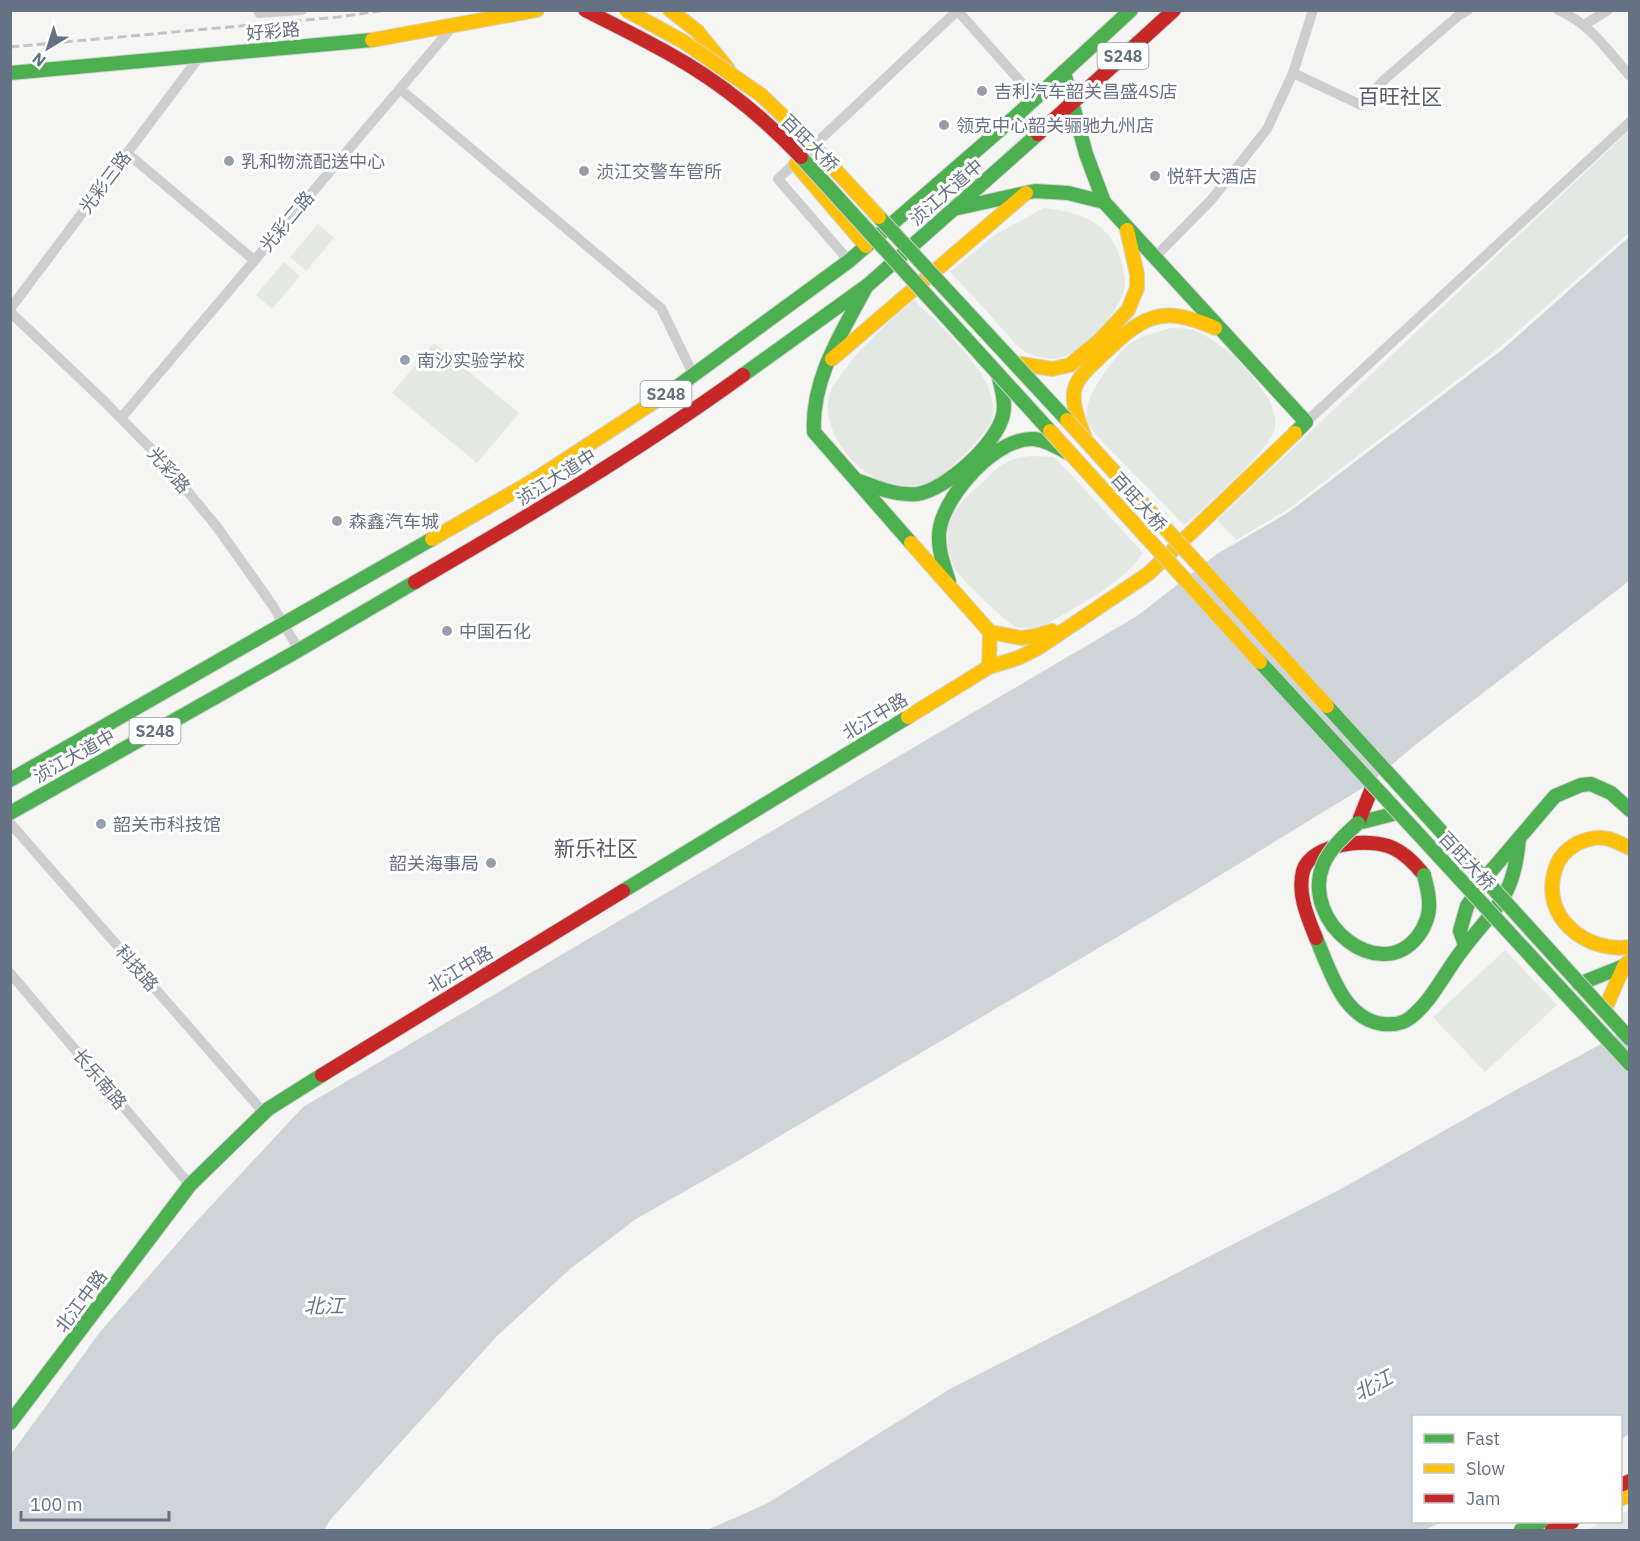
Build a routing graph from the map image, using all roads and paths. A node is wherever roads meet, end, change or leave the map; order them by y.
1 (258, 10) edge
2 (302, 10) edge
3 (537, 10) edge
4 (585, 10) edge
5 (626, 10) edge
6 (670, 10) edge
7 (1131, 10) edge
8 (1173, 10) edge
9 (1313, 10) edge
10 (1468, 10) edge
11 (1558, 10) edge
12 (1608, 10) edge
13 (957, 11) edge
14 (454, 25) junction
15 (1584, 25) junction
16 (200, 56) junction
17 (1064, 72) junction
18 (10, 73) edge
19 (1293, 73) junction
20 (1629, 76) edge
21 (400, 89) junction
22 (1035, 98) junction
23 (1074, 103) junction
24 (1629, 122) edge
25 (1025, 126) junction
26 (127, 153) junction
27 (795, 163) junction
28 (1026, 193) junction
29 (1104, 202) junction
30 (955, 208) junction
31 (1125, 225) junction
32 (866, 246) junction
33 (1155, 257) junction
34 (254, 260) junction
35 (849, 261) junction
36 (868, 285) junction
37 (10, 310) edge
38 (1227, 335) junction
39 (829, 362) junction
40 (1016, 363) junction
41 (998, 374) junction
42 (694, 376) junction
43 (121, 418) junction
44 (1306, 422) junction
45 (1086, 441) junction
46 (1072, 455) junction
47 (855, 479) junction
48 (950, 587) junction
49 (1078, 620) junction
50 (283, 625) junction
51 (990, 632) junction
52 (299, 650) junction
53 (989, 667) junction
54 (10, 780) edge
55 (1373, 785) junction
56 (1629, 810) edge
57 (10, 813) edge
58 (1397, 813) junction
59 (10, 823) edge
60 (1358, 823) junction
61 (1519, 838) junction
62 (1629, 848) edge
63 (1465, 945) junction
64 (1629, 947) edge
65 (1627, 963) edge
66 (10, 973) edge
67 (1579, 984) junction
68 (1604, 1011) junction
69 (1629, 1039) edge
70 (1629, 1064) edge
71 (264, 1113) junction
72 (190, 1185) junction
73 (10, 1423) edge
74 (1537, 1523) edge
75 (1568, 1523) edge
76 (1521, 1530) edge
77 (1552, 1530) edge

1 - 2 street
3 - 14 main road, 好彩路
4 - 41 main road, 百旺大桥, bridge
5 - 40 main road, 百旺大桥, bridge
6 - 27 main road
7 - 17 main road, S248
8 - 23 main road, S248
9 - 19 street
10 - 19 street
11 - 15 street
12 - 15 street
13 - 22 street
13 - 27 street
14 - 16 main road, 好彩路
14 - 21 street, 光彩二路
15 - 20 street
16 - 18 main road, 好彩路
16 - 26 street, 光彩三路
17 - 22 main road, 浈江大道中 / S248
17 - 23 main road
19 - 33 street
21 - 34 street, 光彩二路
21 - 42 street
22 - 25 main road, 浈江大道中 / S248
23 - 25 main road, 浈江大道中 / S248
23 - 29 main road
24 - 44 street
25 - 30 main road, 浈江大道中 / S248
25 - 32 main road, 浈江大道中 / S248
26 - 34 street
26 - 37 street, 光彩三路
27 - 32 main road
27 - 35 street
28 - 29 main road
28 - 30 main road
28 - 39 main road
29 - 31 main road
30 - 36 main road, 浈江大道中 / S248
31 - 33 main road
31 - 40 main road
32 - 35 main road, 浈江大道中 / S248
33 - 38 main road
34 - 43 street, 光彩二路
35 - 42 main road, 浈江大道中 / S248
36 - 39 main road
36 - 52 main road, 浈江大道中 / S248
37 - 43 street, 光彩路
38 - 44 main road
38 - 45 main road
39 - 47 main road
40 - 45 main road, 百旺大桥, bridge
41 - 46 main road, 百旺大桥, bridge
41 - 47 main road
42 - 50 main road, 浈江大道中 / S248
43 - 50 street, 光彩路
44 - 49 main road
45 - 67 main road, 百旺大桥, bridge
46 - 48 main road
46 - 55 main road, 百旺大桥, bridge
47 - 48 main road
48 - 51 main road
49 - 51 main road
49 - 53 main road, 北江中路
50 - 52 street, 光彩路
50 - 54 main road, 浈江大道中 / S248
51 - 53 main road
52 - 57 main road, 浈江大道中 / S248
53 - 71 main road, 北江中路
55 - 58 main road, 百旺大桥, bridge
55 - 60 main road
56 - 61 main road
58 - 60 main road
58 - 70 main road, 百旺大桥, bridge
59 - 71 street, 科技路
60 - 63 main road, bridge
61 - 63 main road
61 - 63 main road
62 - 64 main road
65 - 67 main road
65 - 68 main road
66 - 72 street, 长乐南路
67 - 68 main road, 百旺大桥, bridge
68 - 69 main road, 百旺大桥, bridge
71 - 72 main road, 北江中路
72 - 73 main road, 北江中路
74 - 76 main road
75 - 77 main road

